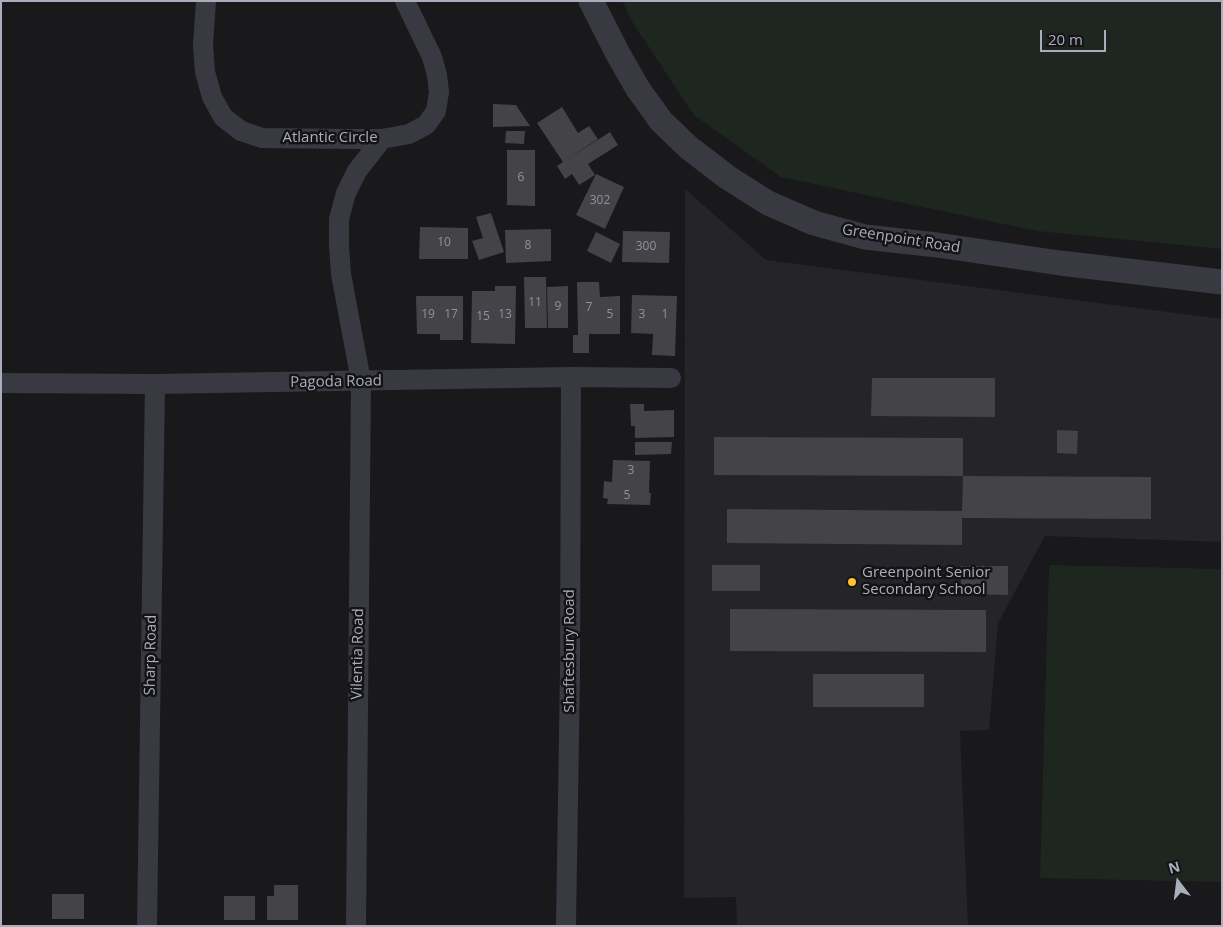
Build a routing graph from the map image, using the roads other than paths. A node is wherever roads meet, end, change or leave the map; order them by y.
1 (206, 1) edge
2 (405, 1) edge
3 (592, 1) edge
4 (382, 139) junction
5 (1222, 282) edge
6 (571, 377) junction
7 (671, 378) dead end
8 (362, 381) junction
9 (1, 383) edge
10 (155, 384) junction
11 (147, 926) edge
12 (356, 926) edge
13 (566, 926) edge

1 - 4 street, Atlantic Circle
2 - 4 street, Atlantic Circle
3 - 5 street, Greenpoint Road
4 - 8 street, Vilentia Road
6 - 7 street, Pagoda Road
6 - 8 street, Pagoda Road
6 - 13 street, Shaftesbury Road
8 - 10 street, Pagoda Road
8 - 12 street, Vilentia Road
9 - 10 street, Pagoda Road
10 - 11 street, Sharp Road

